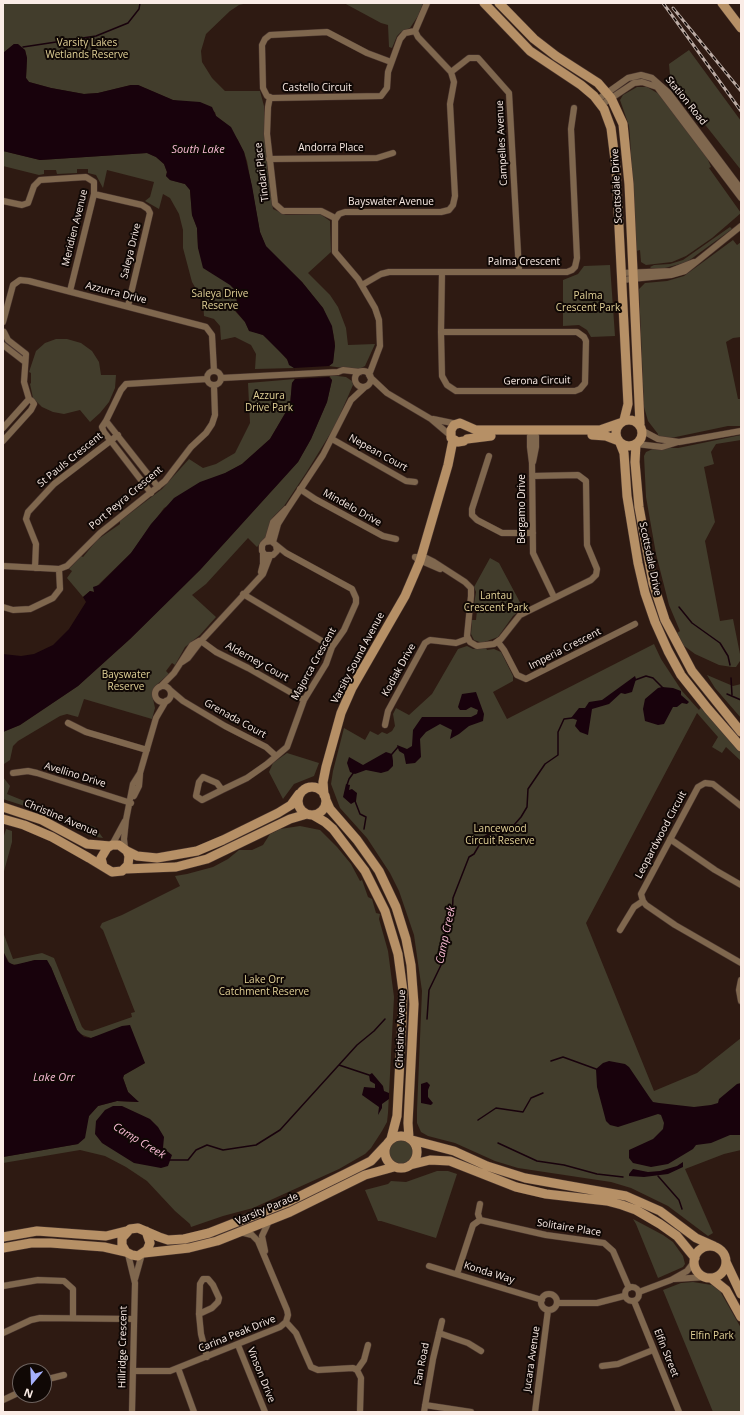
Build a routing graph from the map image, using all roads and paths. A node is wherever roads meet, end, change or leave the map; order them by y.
1 (427, 3) edge
2 (484, 3) edge
3 (499, 3) edge
4 (722, 3) edge
5 (741, 28) edge
6 (416, 31) junction
7 (391, 62) junction
8 (451, 72) junction
9 (609, 95) junction
10 (270, 97) junction
11 (599, 102) junction
12 (574, 108) dead end
13 (393, 153) dead end
14 (269, 159) junction
15 (741, 189) edge
16 (94, 194) junction
17 (741, 198) edge
18 (3, 201) edge
19 (335, 218) junction
20 (741, 226) edge
21 (741, 230) edge
22 (730, 236) junction
23 (519, 271) junction
24 (442, 272) junction
25 (622, 276) junction
26 (633, 276) junction
27 (362, 285) junction
28 (70, 292) junction
29 (128, 306) junction
30 (3, 322) edge
31 (441, 332) junction
32 (3, 333) edge
33 (3, 345) edge
34 (375, 357) junction
35 (25, 362) junction
36 (214, 371) junction
37 (338, 372) junction
38 (361, 372) junction
39 (370, 376) junction
40 (221, 378) junction
41 (207, 379) junction
42 (356, 381) junction
43 (214, 386) junction
44 (366, 386) junction
45 (387, 393) junction
46 (29, 399) junction
47 (351, 400) junction
48 (431, 419) junction
49 (106, 421) junction
50 (622, 422) junction
51 (462, 425) junction
52 (641, 427) junction
53 (3, 428) edge
54 (741, 431) edge
55 (533, 434) junction
56 (118, 435) junction
57 (452, 438) junction
58 (332, 439) junction
59 (110, 440) junction
60 (466, 440) junction
61 (3, 441) edge
62 (620, 442) junction
63 (679, 442) junction
64 (637, 444) junction
65 (490, 456) dead end
66 (448, 465) junction
67 (532, 476) junction
68 (415, 482) dead end
69 (158, 487) junction
70 (300, 489) junction
71 (151, 493) junction
72 (288, 508) junction
73 (533, 533) junction
74 (396, 539) dead end
75 (265, 542) junction
76 (275, 544) junction
77 (263, 553) junction
78 (286, 553) junction
79 (273, 555) junction
80 (418, 558) junction
81 (3, 566) edge
82 (35, 568) junction
83 (59, 569) junction
84 (256, 580) junction
85 (243, 594) junction
86 (554, 597) junction
87 (3, 607) edge
88 (635, 624) dead end
89 (467, 639) junction
90 (201, 641) junction
91 (498, 642) junction
92 (332, 647) junction
93 (174, 673) junction
94 (160, 687) junction
95 (169, 689) junction
96 (156, 697) junction
97 (304, 700) junction
98 (166, 701) junction
99 (183, 701) junction
100 (156, 718) junction
101 (68, 722) dead end
102 (385, 725) dead end
103 (741, 732) edge
104 (741, 747) edge
105 (147, 750) junction
106 (276, 756) junction
107 (326, 767) junction
108 (13, 773) dead end
109 (310, 787) junction
110 (222, 790) dead end
111 (299, 794) junction
112 (325, 797) junction
113 (131, 803) junction
114 (741, 806) edge
115 (3, 807) edge
116 (310, 815) junction
117 (3, 819) edge
118 (126, 820) junction
119 (670, 839) junction
120 (111, 845) junction
121 (126, 850) junction
122 (103, 866) junction
123 (125, 869) junction
124 (741, 885) edge
125 (643, 901) junction
126 (620, 930) dead end
127 (741, 963) edge
128 (741, 980) edge
129 (741, 1001) edge
130 (410, 1139) junction
131 (388, 1142) junction
132 (410, 1165) junction
133 (394, 1167) junction
134 (480, 1204) dead end
135 (480, 1220) junction
136 (269, 1221) junction
137 (126, 1231) junction
138 (146, 1231) junction
139 (240, 1232) junction
140 (3, 1236) edge
141 (714, 1246) junction
142 (3, 1248) edge
143 (127, 1253) junction
144 (143, 1254) junction
145 (695, 1260) junction
146 (726, 1262) junction
147 (268, 1263) junction
148 (429, 1266) dead end
149 (457, 1274) junction
150 (709, 1278) junction
151 (671, 1280) junction
152 (135, 1283) junction
153 (3, 1286) edge
154 (629, 1288) junction
155 (639, 1292) junction
156 (741, 1294) edge
157 (624, 1296) junction
158 (542, 1300) junction
159 (634, 1301) junction
160 (557, 1303) junction
161 (548, 1310) junction
162 (199, 1314) junction
163 (741, 1317) edge
164 (73, 1318) junction
165 (134, 1319) junction
166 (442, 1321) dead end
167 (286, 1322) junction
168 (3, 1333) edge
169 (439, 1333) junction
170 (238, 1345) junction
171 (368, 1345) dead end
172 (654, 1350) junction
173 (481, 1351) dead end
174 (207, 1357) junction
175 (602, 1366) dead end
176 (178, 1368) junction
177 (357, 1370) junction
178 (133, 1371) junction
179 (64, 1374) dead end
180 (52, 1378) edge
181 (425, 1405) junction
182 (132, 1412) edge
183 (194, 1412) edge
184 (265, 1412) edge
185 (360, 1412) edge
186 (424, 1412) edge
187 (471, 1412) edge
188 (535, 1412) edge
189 (679, 1412) edge

1 - 6 street
2 - 11 main road, Scottsdale Drive
3 - 9 main road, Scottsdale Drive
4 - 5 main road
6 - 7 street, Castello Circuit
6 - 8 street
7 - 10 street, Castello Circuit
7 - 10 street, Castello Circuit
8 - 19 street, Bayswater Avenue
8 - 23 street, Campelles Avenue
9 - 11 street, Station Road
9 - 15 street, Station Road
9 - 17 street, Station Road
9 - 26 main road, Scottsdale Drive
10 - 14 street, Tindari Place
11 - 25 main road, Scottsdale Drive
12 - 23 street, Palma Crescent
13 - 14 street, Andorra Place
14 - 19 street, Tindari Place
16 - 18 street, Meridien Avenue
16 - 28 street, Meridien Avenue
16 - 29 street, Saleya Drive
19 - 27 street
20 - 22 street
21 - 22 street
22 - 26 street
23 - 24 street, Palma Crescent
24 - 27 street, Palma Crescent
24 - 31 street, Gerona Circuit
25 - 26 street
25 - 50 main road, Scottsdale Drive
26 - 52 main road, Scottsdale Drive
27 - 34 street
28 - 29 street, Azzurra Drive
28 - 30 street, Azzurra Drive
29 - 36 street, Azzurra Drive
31 - 31 street, Gerona Circuit
32 - 35 street
33 - 35 street
34 - 38 street
34 - 39 street
35 - 46 street
36 - 40 street
36 - 41 street
37 - 38 street
37 - 40 street
37 - 42 street
38 - 39 street
38 - 42 street
39 - 44 street
39 - 45 street
40 - 43 street
41 - 43 street
41 - 49 street
42 - 44 street
42 - 47 street
43 - 69 street, Port Peyra Crescent
44 - 45 street
44 - 47 street
45 - 48 street
46 - 53 street
46 - 61 street
47 - 58 street
48 - 51 street
48 - 57 street
49 - 56 street
49 - 59 street
50 - 52 main road
50 - 55 main road
50 - 62 main road
51 - 55 main road
51 - 57 main road
51 - 60 main road
52 - 63 street
52 - 64 main road
54 - 63 street
55 - 60 main road
55 - 62 main road
55 - 67 street, Bergamo Drive
56 - 59 street, St Pauls Crescent
56 - 69 street
57 - 60 main road
57 - 66 main road, Varsity Sound Avenue
58 - 68 street, Nepean Court
58 - 70 street
59 - 71 street
59 - 82 street, St Pauls Crescent
60 - 66 main road, Varsity Sound Avenue
62 - 64 main road
62 - 104 main road, Scottsdale Drive
63 - 64 street
64 - 103 main road, Scottsdale Drive
65 - 73 street
66 - 80 main road, Varsity Sound Avenue
67 - 73 street, Bergamo Drive
67 - 86 street
69 - 71 street, Port Peyra Crescent
70 - 72 street
70 - 74 street, Mindelo Drive
71 - 83 street, Port Peyra Crescent
72 - 75 street
72 - 76 street
73 - 86 street, Bergamo Drive
75 - 76 street
75 - 77 street
76 - 78 street, Majorca Crescent
76 - 79 street
77 - 79 street
77 - 84 street
78 - 79 street, Majorca Crescent
78 - 92 street, Majorca Crescent
79 - 84 street
80 - 89 street
80 - 107 main road, Varsity Sound Avenue
81 - 82 street
82 - 83 street
83 - 87 street
84 - 85 street
85 - 90 street
85 - 92 street
86 - 91 street
88 - 91 street, Imperia Crescent
89 - 91 street
89 - 102 street, Kodiak Drive
90 - 93 street
90 - 97 street, Alderney Court
92 - 97 street, Majorca Crescent
93 - 94 street
93 - 95 street
94 - 95 street
94 - 96 street
95 - 98 street
95 - 99 street, Grenada Court
96 - 98 street
96 - 100 street
97 - 106 street, Majorca Crescent
98 - 99 street
98 - 100 street
99 - 106 street, Grenada Court
100 - 105 street
101 - 105 street
105 - 113 street
106 - 110 street, Majorca Crescent
107 - 109 main road, Varsity Sound Avenue
107 - 112 main road, Varsity Sound Avenue
108 - 113 street, Avellino Drive
109 - 111 main road
109 - 112 main road
111 - 116 main road
111 - 121 main road, Christine Avenue
112 - 116 main road
112 - 130 main road, Christine Avenue
113 - 118 street
114 - 119 street, Leopardwood Circuit
115 - 120 main road, Christine Avenue
116 - 123 main road, Christine Avenue
116 - 131 main road, Christine Avenue
117 - 122 main road, Christine Avenue
118 - 120 street
118 - 121 street
119 - 124 street
119 - 125 street, Leopardwood Circuit
120 - 121 main road, Christine Avenue
120 - 122 main road, Christine Avenue
121 - 123 main road
122 - 123 main road, Christine Avenue
125 - 126 street
125 - 127 street
128 - 129 street
130 - 131 main road
130 - 132 main road
130 - 141 main road
131 - 133 main road
131 - 138 main road, Varsity Parade
132 - 133 main road
132 - 145 main road
133 - 136 main road, Varsity Parade
134 - 135 street
135 - 149 street
135 - 154 street, Solitaire Place
136 - 139 main road, Varsity Parade
136 - 147 street, Carina Peak Drive
137 - 138 main road
137 - 140 main road
137 - 143 main road
138 - 144 main road
139 - 144 main road, Varsity Parade
139 - 147 street, Carina Peak Drive
141 - 145 main road
141 - 146 main road
142 - 143 main road
143 - 144 main road
143 - 152 street, Hillridge Crescent
144 - 152 street, Hillridge Crescent
145 - 150 main road
145 - 151 street
146 - 150 main road
146 - 156 main road
147 - 167 street, Carina Peak Drive
148 - 149 street, Konda Way
149 - 158 street, Konda Way
150 - 151 street
150 - 163 main road
151 - 155 street
152 - 165 street, Hillridge Crescent
153 - 164 street
154 - 155 street
154 - 157 street
155 - 159 street
157 - 159 street
157 - 160 street
158 - 160 street
158 - 161 street
159 - 172 street, Elfin Street
160 - 161 street
161 - 188 street, Jucara Avenue
162 - 162 street
162 - 174 street
164 - 165 street
164 - 168 street
165 - 178 street, Hillridge Crescent
166 - 169 street, Fan Road
167 - 170 street, Carina Peak Drive
167 - 177 street
169 - 173 street
169 - 181 street, Fan Road
170 - 174 street, Carina Peak Drive
170 - 184 street, Vinson Drive
171 - 177 street
172 - 175 street
172 - 189 street, Elfin Street
174 - 176 street, Carina Peak Drive
176 - 178 street, Carina Peak Drive
176 - 183 street
177 - 185 street
178 - 182 street, Hillridge Crescent
179 - 180 street
181 - 186 street, Fan Road
181 - 187 street

